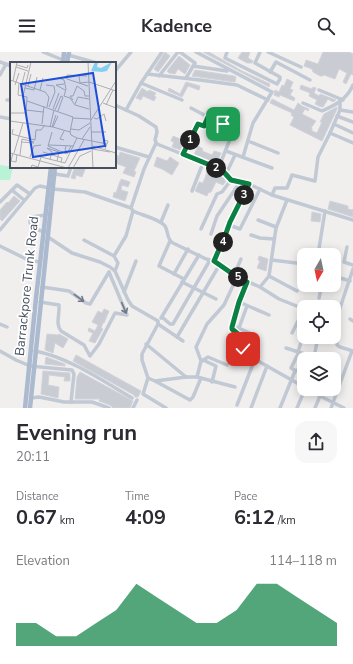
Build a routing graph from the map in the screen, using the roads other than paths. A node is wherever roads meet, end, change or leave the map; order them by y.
1 (43, 52) edge
2 (131, 52) edge
3 (162, 52) edge
4 (179, 52) edge
5 (196, 52) edge
6 (227, 52) edge
7 (260, 52) edge
8 (268, 52) edge
9 (67, 53) edge
10 (0, 62) edge
11 (64, 62) edge
12 (94, 62) edge
13 (6, 64) junction
14 (10, 66) edge
15 (193, 66) junction
16 (301, 67) dead end
17 (116, 69) edge
18 (227, 71) dead end
19 (270, 72) junction
20 (147, 74) junction
21 (0, 76) edge
22 (159, 76) junction
23 (186, 78) junction
24 (310, 80) dead end
25 (141, 83) junction
26 (353, 85) edge
27 (319, 90) dead end
28 (182, 100) dead end
29 (268, 100) junction
30 (341, 101) junction
31 (303, 103) dead end
32 (116, 105) edge
33 (191, 108) dead end
34 (126, 110) junction
35 (340, 110) junction
36 (353, 112) edge
37 (337, 116) junction
38 (0, 117) edge
39 (208, 117) junction
40 (10, 119) edge
41 (353, 122) edge
42 (223, 124) dead end
43 (334, 124) junction
44 (235, 127) dead end
45 (353, 132) edge
46 (330, 133) junction
47 (248, 141) junction
48 (156, 143) junction
49 (353, 143) edge
50 (116, 147) edge
51 (226, 151) junction
52 (278, 153) dead end
53 (183, 154) junction
54 (235, 155) junction
55 (149, 157) junction
56 (242, 157) junction
57 (203, 163) junction
58 (51, 168) edge
59 (55, 168) edge
60 (71, 168) edge
61 (272, 168) dead end
62 (218, 169) junction
63 (55, 174) junction
64 (226, 174) junction
65 (231, 180) junction
66 (240, 182) junction
67 (249, 184) junction
68 (51, 189) junction
69 (260, 189) junction
70 (12, 190) junction
71 (192, 191) dead end
72 (30, 194) junction
73 (272, 195) junction
74 (24, 200) junction
75 (287, 200) junction
76 (0, 202) edge
77 (168, 205) dead end
78 (132, 210) junction
79 (325, 211) junction
80 (46, 215) junction
81 (258, 220) dead end
82 (353, 220) edge
83 (161, 222) junction
84 (229, 225) junction
85 (276, 227) junction
86 (201, 229) dead end
87 (0, 230) edge
88 (44, 232) junction
89 (211, 234) dead end
90 (251, 235) dead end
91 (48, 237) junction
92 (274, 239) junction
93 (84, 240) dead end
94 (170, 242) junction
95 (0, 246) edge
96 (347, 247) dead end
97 (319, 248) edge
98 (188, 249) junction
99 (199, 255) junction
100 (114, 256) junction
101 (241, 259) dead end
102 (272, 260) junction
103 (136, 261) dead end
104 (212, 261) junction
105 (40, 262) junction
106 (297, 263) edge
107 (220, 264) junction
108 (353, 265) edge
109 (353, 269) edge
110 (115, 271) junction
111 (174, 274) junction
112 (235, 276) junction
113 (268, 276) junction
114 (341, 278) edge
115 (183, 281) junction
116 (350, 281) junction
117 (247, 282) junction
118 (42, 287) junction
119 (260, 287) junction
120 (194, 288) junction
121 (297, 291) dead end
122 (124, 292) junction
123 (320, 292) edge
124 (204, 293) junction
125 (319, 298) dead end
126 (216, 300) dead end
127 (40, 302) junction
128 (239, 302) junction
129 (341, 305) edge
130 (247, 306) junction
131 (297, 306) edge
132 (269, 315) dead end
133 (162, 317) junction
134 (158, 322) junction
135 (297, 323) edge
136 (0, 324) edge
137 (232, 325) junction
138 (7, 327) dead end
139 (239, 328) junction
140 (236, 332) junction
141 (292, 333) dead end
142 (256, 336) dead end
143 (177, 337) junction
144 (183, 342) dead end
145 (146, 344) junction
146 (301, 344) edge
147 (337, 344) edge
148 (286, 348) dead end
149 (0, 350) edge
150 (35, 351) junction
151 (353, 351) edge
152 (298, 352) joint
153 (297, 354) edge
154 (255, 359) junction
155 (202, 361) junction
156 (227, 365) dead end
157 (32, 366) junction
158 (267, 366) junction
159 (296, 371) joint
160 (186, 377) junction
161 (199, 377) junction
162 (148, 378) junction
163 (292, 380) junction
164 (155, 381) junction
165 (341, 381) edge
166 (212, 382) junction
167 (297, 383) edge
168 (235, 387) dead end
169 (301, 396) edge
170 (320, 396) joint
171 (335, 396) edge
172 (31, 398) junction
173 (132, 398) dead end
174 (137, 400) dead end
175 (71, 402) junction
176 (333, 403) junction
177 (237, 406) dead end
178 (25, 408) edge
179 (30, 408) edge
180 (109, 408) edge
181 (133, 408) edge
182 (166, 408) edge
183 (251, 408) edge
184 (280, 408) edge
185 (297, 408) edge
186 (315, 408) edge
187 (332, 408) edge
188 (344, 408) edge

1 - 11 street
2 - 17 street
3 - 20 street
4 - 15 street
4 - 22 street
5 - 29 street
6 - 19 street
7 - 19 street
8 - 16 street
9 - 11 main road
9 - 12 street
10 - 13 street
13 - 14 street
13 - 21 street
15 - 18 street
15 - 23 street
19 - 24 street
20 - 22 street
20 - 25 street
22 - 23 street
23 - 29 street
25 - 28 street
25 - 34 street
26 - 30 street
27 - 30 street
29 - 47 street
30 - 31 street
30 - 35 street
32 - 34 street
33 - 39 street
34 - 48 street
35 - 36 street
35 - 37 street
37 - 41 street
37 - 43 street
38 - 40 street
39 - 42 street
39 - 53 street
43 - 45 street
43 - 46 street
44 - 51 street
46 - 49 street
46 - 73 street
47 - 52 street
47 - 56 street
48 - 53 street
48 - 55 street
50 - 55 street
51 - 54 street
51 - 62 street
53 - 57 street
54 - 56 street
54 - 64 street
55 - 78 street
56 - 61 street
57 - 62 street
57 - 71 street
58 - 68 main road, Barrackpore Trunk Road
59 - 63 main road, Barrackpore Trunk Road
60 - 63 street
62 - 64 street
63 - 68 main road, Barrackpore Trunk Road
64 - 65 street
65 - 66 street
65 - 86 street
66 - 67 street
66 - 89 street
67 - 69 street
67 - 84 street
68 - 72 street
68 - 78 street
68 - 80 main road, Barrackpore Trunk Road
68 - 91 main road, Barrackpore Trunk Road
69 - 73 street
69 - 84 street
70 - 72 street
70 - 74 street
70 - 76 street
72 - 74 street
73 - 75 street
74 - 87 street
75 - 79 street
75 - 85 street
77 - 83 street
78 - 83 street
78 - 100 street
79 - 82 street
79 - 97 street
80 - 88 main road, Barrackpore Trunk Road
80 - 88 street
81 - 85 street
83 - 94 street
84 - 104 street
85 - 92 street
88 - 105 main road, Barrackpore Trunk Road
90 - 92 street
91 - 110 street
91 - 118 main road, Barrackpore Trunk Road
92 - 102 street
93 - 100 street
94 - 98 street
94 - 111 street
95 - 105 street
96 - 108 street
98 - 99 street
98 - 111 street
99 - 104 street
99 - 115 street
100 - 110 street
101 - 112 street
102 - 106 street
102 - 113 street
103 - 122 street
104 - 107 street
104 - 120 street
105 - 157 main road, Barrackpore Trunk Road
107 - 112 street
107 - 124 street
109 - 116 street
110 - 122 street
111 - 115 street
112 - 117 street
112 - 155 street
113 - 119 street
113 - 121 street
114 - 116 street
115 - 120 street
115 - 133 street
116 - 129 street
117 - 119 street
117 - 128 street
118 - 127 main road, Barrackpore Trunk Road
118 -> 127 street
119 - 131 street
120 - 124 street
120 - 133 street
122 - 134 street
123 - 125 street
124 - 126 street
124 - 143 street
127 - 150 main road, Barrackpore Trunk Road
128 - 130 street
128 - 137 street
130 - 132 street
130 - 139 street
133 - 134 street
134 - 143 street
134 - 145 street
135 - 141 street
136 - 138 street
137 - 139 street
137 - 140 street
139 - 140 street
139 - 142 street
140 - 154 street
143 - 144 street
145 - 160 street
145 - 162 street
146 - 152 street
147 - 151 street
148 - 152 street
149 - 157 street
150 - 157 main road, Barrackpore Trunk Road
150 - 173 street
151 - 165 street
153 - 159 street
154 - 158 street
154 - 177 street
155 - 156 street
155 - 161 street
155 - 166 street
157 - 172 main road, Barrackpore Trunk Road
157 - 175 street
157 - 178 main road, Barrackpore Trunk Road
158 - 163 street
158 - 183 street
159 - 163 street
160 - 161 street
160 - 164 street
161 - 164 street
161 - 166 street
162 - 164 street
162 - 182 street
163 - 167 street
163 - 184 street
166 - 168 street
169 - 185 street
170 - 176 street
170 - 186 street
171 - 176 street
172 - 175 street
172 - 179 main road, Barrackpore Trunk Road
174 - 181 street
175 - 180 street
176 - 187 street
176 - 188 street

